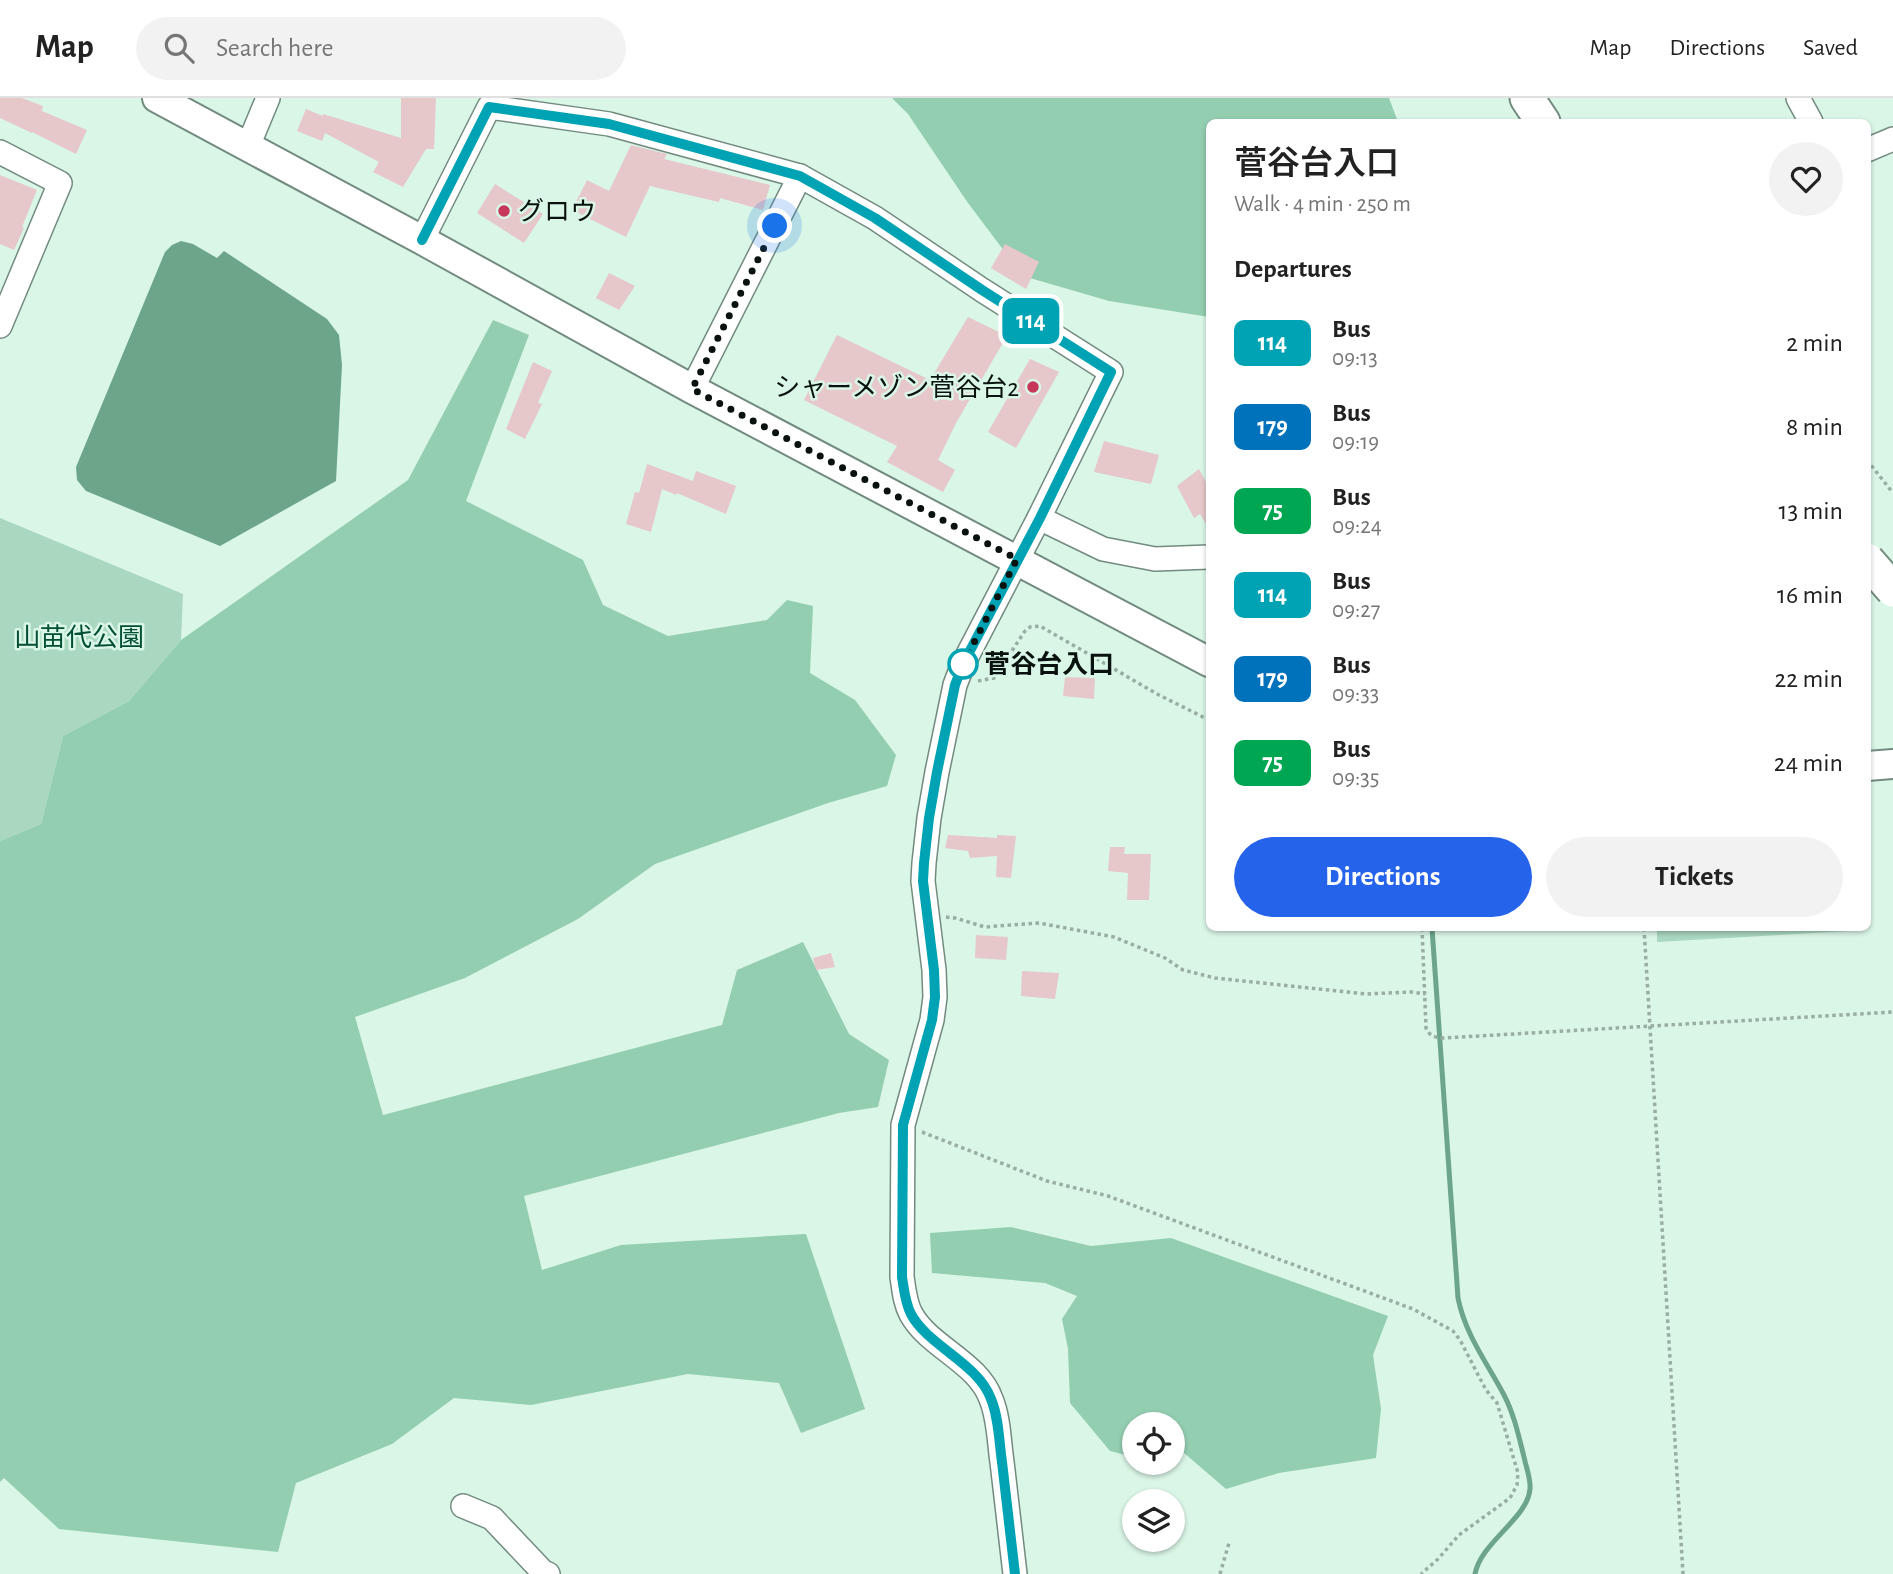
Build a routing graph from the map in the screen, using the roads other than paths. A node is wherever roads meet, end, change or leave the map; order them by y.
1 (157, 98) edge
2 (268, 98) edge
3 (1527, 98) edge
4 (1798, 98) edge
5 (1541, 119) edge
6 (1809, 119) edge
7 (1893, 139) edge
8 (247, 146) junction
9 (1871, 148) edge
10 (0, 152) edge
11 (800, 176) junction
12 (422, 240) junction
13 (0, 326) edge
14 (692, 389) junction
15 (1040, 518) junction
16 (1206, 557) edge
17 (1017, 559) junction
18 (1871, 565) edge
19 (1893, 590) edge
20 (1206, 660) edge
21 (1893, 764) edge
22 (1871, 766) edge
23 (463, 1506) dead end
24 (548, 1574) edge
25 (1015, 1574) edge

1 - 8 main road
2 - 8 street
3 - 5 highway
4 - 6 street
7 - 9 street
8 - 12 main road
10 - 13 street
11 - 12 street
11 - 14 street
11 - 15 street
12 - 14 main road
14 - 17 main road
15 - 16 street
15 - 17 street
17 - 20 main road
17 - 25 street
18 - 19 highway, bridge
21 - 22 main road
23 - 24 street

